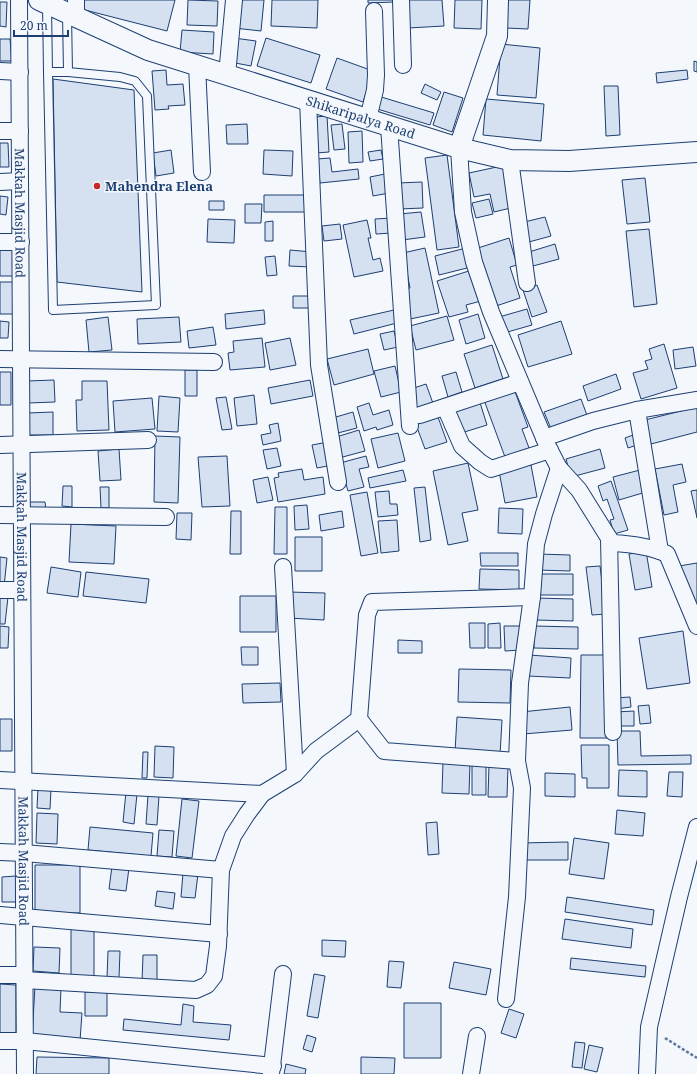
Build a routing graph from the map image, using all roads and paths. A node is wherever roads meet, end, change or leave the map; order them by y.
1 (19, 0) edge
2 (234, 0) edge
3 (401, 0) edge
4 (498, 0) edge
5 (43, 2) edge
6 (73, 10) edge
7 (374, 11) dead end
8 (197, 65) junction
9 (403, 65) dead end
10 (0, 71) edge
11 (20, 72) junction
12 (48, 72) junction
13 (68, 72) junction
14 (227, 75) junction
15 (308, 100) junction
16 (368, 119) junction
17 (388, 126) junction
18 (0, 131) edge
19 (20, 132) junction
20 (459, 148) junction
21 (697, 152) edge
22 (510, 160) junction
23 (202, 172) dead end
24 (20, 181) junction
25 (0, 182) edge
26 (0, 242) edge
27 (21, 242) junction
28 (527, 283) dead end
29 (0, 359) edge
30 (21, 359) junction
31 (214, 362) dead end
32 (520, 382) junction
33 (697, 400) edge
34 (445, 407) junction
35 (637, 410) junction
36 (148, 440) dead end
37 (547, 444) junction
38 (0, 445) edge
39 (22, 445) junction
40 (559, 468) junction
41 (338, 482) dead end
42 (0, 515) edge
43 (22, 515) junction
44 (166, 517) dead end
45 (609, 538) junction
46 (660, 551) junction
47 (283, 567) dead end
48 (0, 590) edge
49 (22, 590) junction
50 (532, 597) junction
51 (697, 626) edge
52 (359, 719) junction
53 (613, 732) dead end
54 (517, 761) junction
55 (295, 774) junction
56 (0, 780) edge
57 (23, 780) junction
58 (262, 794) junction
59 (697, 827) edge
60 (0, 852) edge
61 (24, 853) junction
62 (221, 870) junction
63 (0, 915) edge
64 (24, 917) junction
65 (219, 934) junction
66 (283, 974) dead end
67 (0, 975) edge
68 (24, 978) junction
69 (506, 999) dead end
70 (649, 1027) junction
71 (477, 1036) dead end
72 (0, 1041) edge
73 (25, 1041) junction
74 (697, 1058) edge
75 (272, 1070) edge
76 (25, 1074) edge
77 (472, 1074) edge
78 (647, 1074) edge

1 - 11 street, Makkah Masjid Road
2 - 14 street
3 - 9 street
4 - 20 street
5 - 6 street, Shikaripalya Road
5 - 12 lane
6 - 8 street, Shikaripalya Road
6 - 13 lane
7 - 16 street
8 - 14 street, Shikaripalya Road
8 - 23 street
10 - 11 street
11 - 19 street, Makkah Masjid Road
12 - 13 lane
12 - 13 lane
14 - 15 street, Shikaripalya Road
15 - 16 street, Shikaripalya Road
15 - 41 street
16 - 17 street, Shikaripalya Road
17 - 20 street, Shikaripalya Road
17 - 34 street
18 - 19 street
19 - 24 street, Makkah Masjid Road
20 - 22 street, Shikaripalya Road
20 - 32 street
21 - 22 street, Shikaripalya Road
22 - 28 street
24 - 25 street
24 - 27 street, Makkah Masjid Road
26 - 27 street
27 - 30 street, Makkah Masjid Road
29 - 30 street
30 - 31 street
30 - 39 street, Makkah Masjid Road
32 - 34 street
32 - 37 street
33 - 35 street
34 - 37 street
35 - 37 street
35 - 46 street
36 - 39 street
37 - 40 street
38 - 39 street
39 - 43 street, Makkah Masjid Road
40 - 45 street
40 - 50 street
42 - 43 street
43 - 44 street
43 - 49 street, Makkah Masjid Road
45 - 46 street
45 - 53 street
46 - 51 street
47 - 55 street
48 - 49 street
49 - 57 street, Makkah Masjid Road
50 - 52 street
50 - 54 street
52 - 54 street
52 - 55 street
54 - 69 street
55 - 58 street
56 - 57 street
57 - 58 street
57 - 61 street, Makkah Masjid Road
58 - 62 street
59 - 70 street
60 - 61 street
61 - 62 street
61 - 64 street, Makkah Masjid Road
62 - 65 street
63 - 64 street
64 - 65 street
64 - 68 street, Makkah Masjid Road
65 - 68 street
66 - 75 street
67 - 68 street
68 - 73 street, Makkah Masjid Road
70 - 74 path
70 - 78 street
71 - 77 street
72 - 73 street
73 - 75 street
73 - 76 street, Makkah Masjid Road

